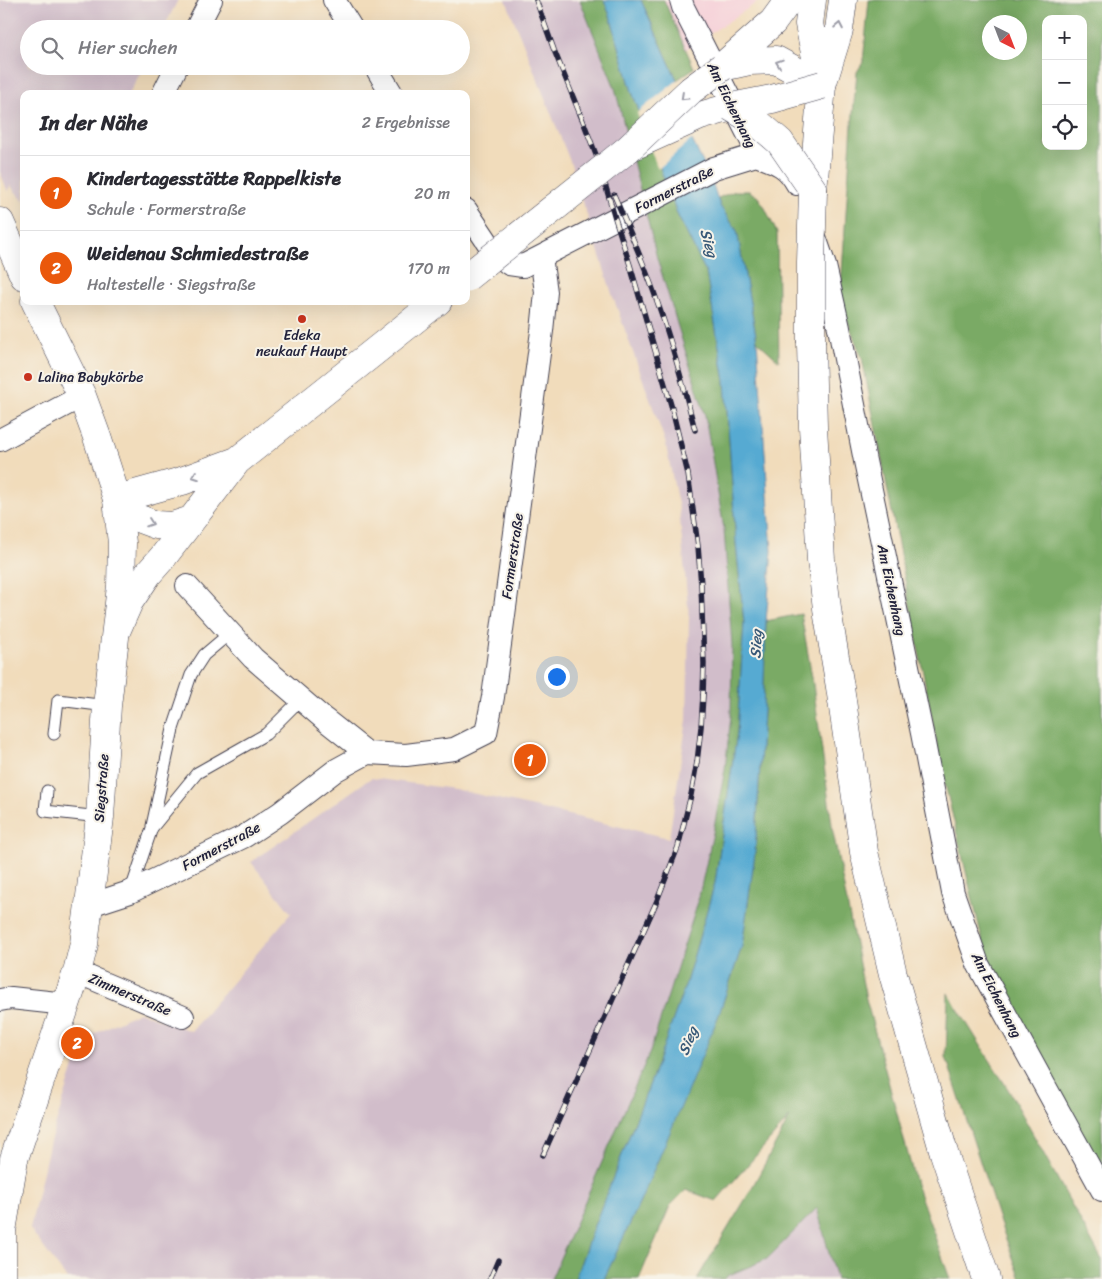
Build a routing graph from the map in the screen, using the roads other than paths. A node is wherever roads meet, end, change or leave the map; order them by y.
1 (211, 0) edge
2 (334, 0) edge
3 (682, 0) edge
4 (789, 0) edge
5 (812, 0) edge
6 (844, 0) edge
7 (201, 20) edge
8 (346, 20) edge
9 (722, 67) junction
10 (172, 75) edge
11 (380, 75) edge
12 (822, 85) junction
13 (165, 90) edge
14 (387, 90) edge
15 (731, 106) junction
16 (628, 148) junction
17 (756, 155) junction
18 (813, 190) junction
19 (0, 205) edge
20 (470, 216) edge
21 (20, 219) edge
22 (0, 222) edge
23 (541, 257) junction
24 (20, 267) edge
25 (470, 275) edge
26 (38, 305) edge
27 (433, 305) edge
28 (82, 396) junction
29 (0, 440) edge
30 (237, 461) junction
31 (117, 499) junction
32 (191, 520) junction
33 (187, 586) dead end
34 (117, 629) junction
35 (230, 633) junction
36 (301, 699) junction
37 (107, 706) junction
38 (54, 734) dead end
39 (367, 753) junction
40 (47, 791) dead end
41 (100, 817) junction
42 (152, 828) junction
43 (130, 892) junction
44 (90, 905) junction
45 (77, 972) junction
46 (0, 1000) edge
47 (66, 1004) junction
48 (183, 1017) dead end
49 (1102, 1190) edge
50 (1, 1276) edge
51 (986, 1279) edge

1 - 7 street
2 - 8 street
3 - 17 street, Am Eichenhang
4 - 9 main road
5 - 12 main road
12 -> 6 main road
12 -> 9 main road
9 -> 16 main road, bridge
10 - 13 street
11 - 14 street
12 - 15 main road, bridge
12 - 18 main road
15 - 16 main road, bridge
15 - 18 main road, bridge
16 - 25 main road, bridge
17 - 23 street, Formerstraße
17 - 49 street, Am Eichenhang
18 - 51 main road, bridge
19 - 21 main road
20 - 23 street, Formerstraße
22 - 24 main road
23 - 39 street, Formerstraße
26 - 28 main road, Siegstraße
27 - 30 main road
28 - 29 street
28 - 31 main road, Siegstraße
30 -> 31 main road
30 - 32 main road
31 -> 32 main road
31 - 34 main road, Siegstraße
32 - 34 main road
33 - 35 street
34 - 37 main road, Siegstraße
35 - 36 street
35 - 42 lane
36 - 39 street
36 - 42 lane
37 - 38 lane
37 - 41 main road, Siegstraße
39 - 43 street, Formerstraße
40 - 41 lane
41 - 44 main road, Siegstraße
42 - 43 lane
43 - 44 street, Formerstraße
44 - 45 main road, Siegstraße
45 - 47 main road, Siegstraße
45 - 48 street, Zimmerstraße
46 - 47 street
47 - 50 main road, Siegstraße

